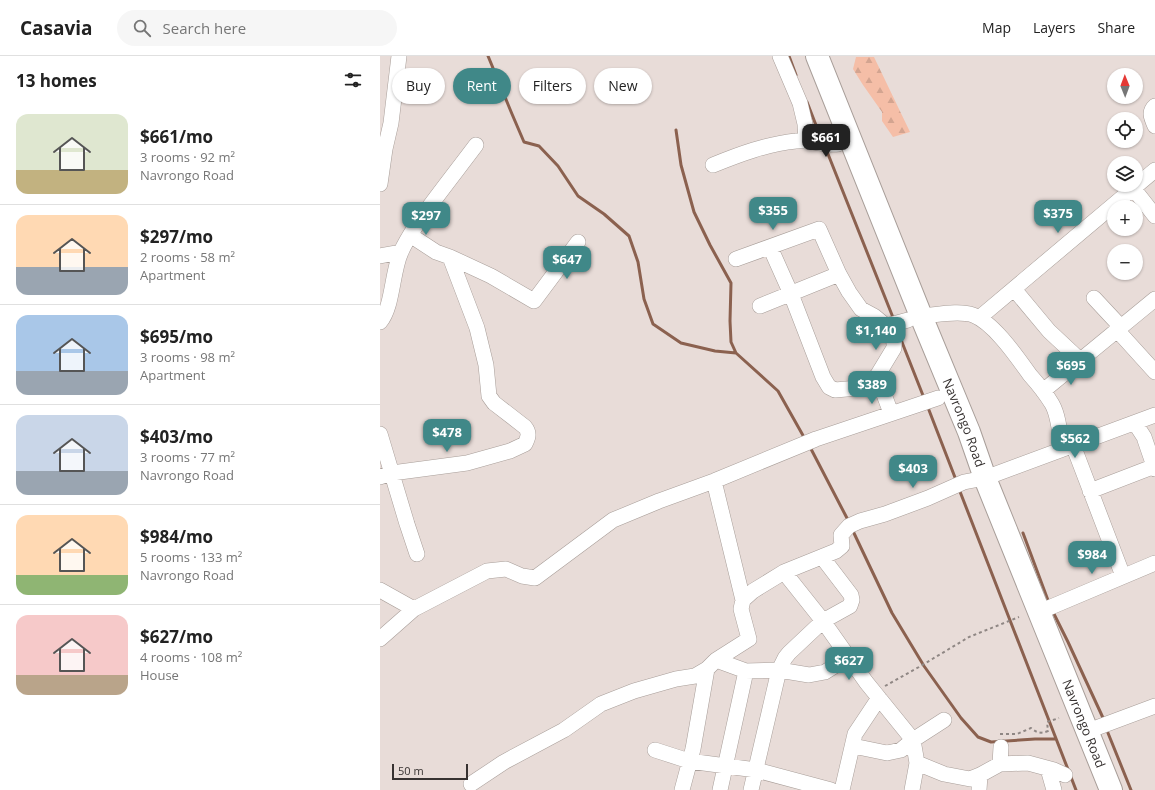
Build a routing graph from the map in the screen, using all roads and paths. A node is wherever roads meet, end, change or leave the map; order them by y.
1 (399, 56) edge
2 (780, 56) edge
3 (804, 56) edge
4 (817, 56) edge
5 (1155, 106) edge
6 (1155, 126) edge
7 (806, 141) junction
8 (838, 144) junction
9 (476, 145) dead end
10 (713, 165) dead end
11 (1155, 170) edge
12 (1143, 180) edge
13 (380, 184) edge
14 (1128, 192) edge
15 (1136, 192) edge
16 (1155, 216) edge
17 (410, 235) junction
18 (578, 242) dead end
19 (770, 246) junction
20 (401, 252) junction
21 (380, 256) edge
22 (450, 257) junction
23 (736, 259) dead end
24 (838, 274) junction
25 (1014, 289) junction
26 (791, 294) junction
27 (1094, 298) dead end
28 (1155, 299) edge
29 (760, 306) dead end
30 (915, 318) junction
31 (979, 318) junction
32 (380, 322) edge
33 (886, 326) junction
34 (1119, 328) junction
35 (1080, 360) junction
36 (1155, 372) edge
37 (877, 376) junction
38 (1043, 391) junction
39 (938, 398) junction
40 (891, 413) junction
41 (1155, 415) edge
42 (1135, 423) junction
43 (380, 434) edge
44 (1068, 447) junction
45 (1155, 467) edge
46 (386, 475) edge
47 (979, 479) junction
48 (714, 481) junction
49 (1090, 491) junction
50 (418, 554) dead end
51 (822, 557) junction
52 (1155, 563) edge
53 (784, 572) junction
54 (1123, 576) junction
55 (380, 590) edge
56 (743, 600) junction
57 (414, 610) junction
58 (1029, 615) junction
59 (823, 621) junction
60 (380, 639) edge
61 (849, 657) junction
62 (712, 664) junction
63 (779, 670) junction
64 (746, 671) junction
65 (876, 695) junction
66 (1155, 706) edge
67 (1059, 718) dead end
68 (944, 720) dead end
69 (1088, 731) junction
70 (913, 740) junction
71 (1000, 740) joint
72 (853, 746) junction
73 (655, 750) dead end
74 (689, 761) junction
75 (917, 763) junction
76 (1000, 764) junction
77 (725, 766) junction
78 (1048, 769) junction
79 (756, 770) junction
80 (1066, 775) dead end
81 (980, 783) edge
82 (471, 784) dead end
83 (798, 786) edge
84 (682, 790) edge
85 (720, 790) edge
86 (751, 790) edge
87 (831, 790) edge
88 (842, 790) edge
89 (912, 790) edge
90 (1054, 790) edge
91 (1097, 790) edge
92 (1111, 790) edge

1 - 13 street
2 - 7 street
3 - 8 highway, Navrongo Road
4 - 30 highway, Navrongo Road
5 - 6 street
7 - 8 street
7 - 10 street
8 - 30 highway, Navrongo Road
9 - 17 street
11 - 12 street
14 - 25 street
15 - 16 street
17 - 20 street
17 - 22 street
18 - 22 street
19 - 23 street
19 - 24 street
19 - 26 street
20 - 21 street
20 - 32 street
22 - 46 street
24 - 26 street
24 - 33 street
25 - 31 street
25 - 35 street
26 - 29 street
26 - 37 street
27 - 34 street
28 - 34 street
30 - 31 street
30 - 33 street
30 - 39 highway, Navrongo Road
30 - 47 highway, Navrongo Road
31 - 38 street
33 - 37 street
34 - 35 street
34 - 36 street
35 - 38 street
37 - 40 street
38 - 44 street
39 - 40 street
39 - 47 highway, Navrongo Road
40 - 48 street
41 - 42 street
42 - 44 street
42 - 45 street
43 - 46 street
44 - 47 street
44 - 49 street
45 - 49 street
46 - 50 street
47 - 51 street
47 - 58 highway, Navrongo Road
47 - 91 highway, Navrongo Road
48 - 56 street
48 - 57 street
49 - 54 street
51 - 53 street
51 - 59 street
52 - 54 street
53 - 56 street
53 - 59 street
54 - 58 street
55 - 57 street
56 - 62 street
57 - 60 street
58 - 65 path
58 - 69 highway, Navrongo Road
59 - 61 street
59 - 63 street
61 - 63 street
61 - 65 street
62 - 64 street
62 - 74 street
62 - 82 street
63 - 64 street
63 - 79 street
64 - 77 street
65 - 70 street
65 - 72 street
66 - 69 street
67 - 71 path
68 - 70 street
69 - 92 highway, Navrongo Road
70 - 72 street
70 - 75 street
71 - 76 street
72 - 88 street
73 - 74 street
74 - 77 street
74 - 84 street
75 - 81 street
75 - 89 street
76 - 78 street
76 - 81 street
77 - 79 street
77 - 85 street
78 - 80 street
78 - 90 street
79 - 83 street
79 - 86 street
83 - 87 street

